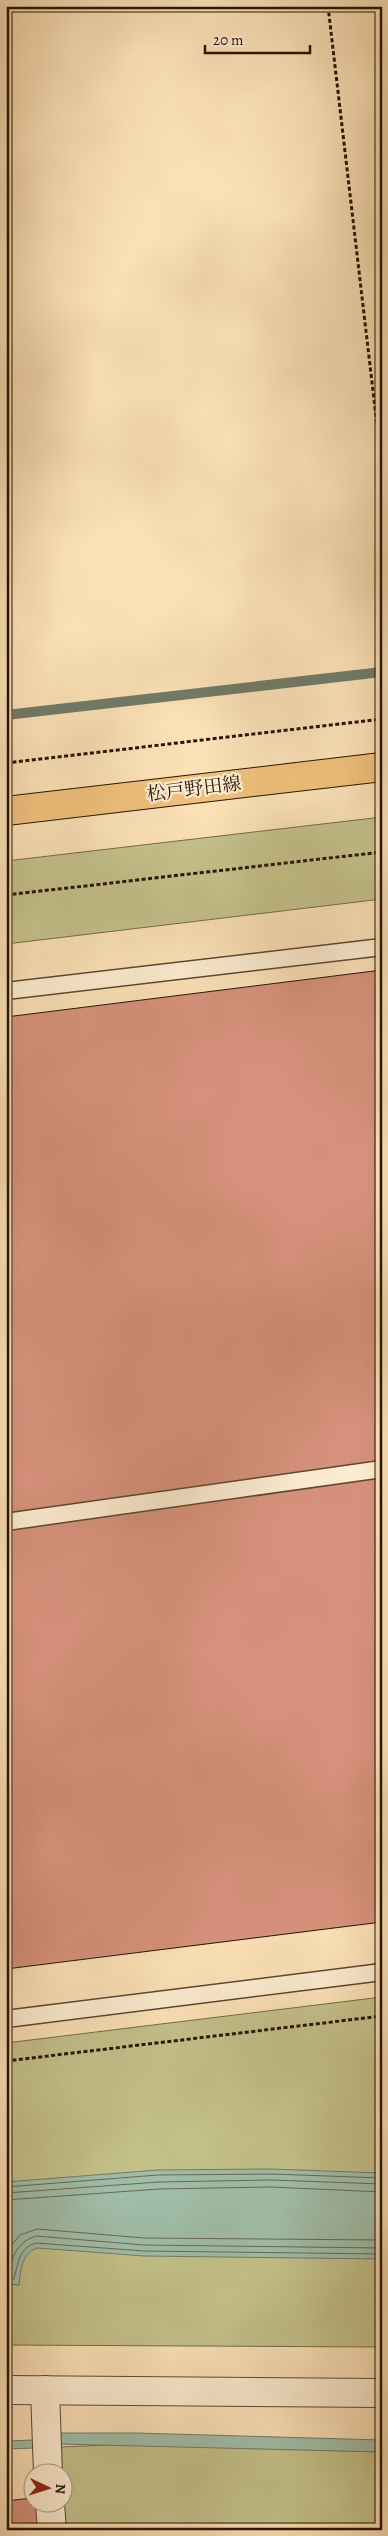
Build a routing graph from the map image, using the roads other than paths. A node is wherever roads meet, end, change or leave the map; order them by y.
1 (382, 767) edge
2 (6, 811) edge
3 (382, 947) edge
4 (6, 991) edge
5 (382, 1469) edge
6 (6, 1522) edge
7 (382, 1972) edge
8 (6, 2019) edge
9 (6, 2390) edge
10 (45, 2390) junction
11 (382, 2393) edge
12 (47, 2464) edge
13 (51, 2514) edge
14 (52, 2530) edge

1 - 2 main road, 松戸野田線
3 - 4 lane
5 - 6 lane
7 - 8 lane
9 - 10 street
10 - 11 street
10 - 12 street
13 - 14 street

